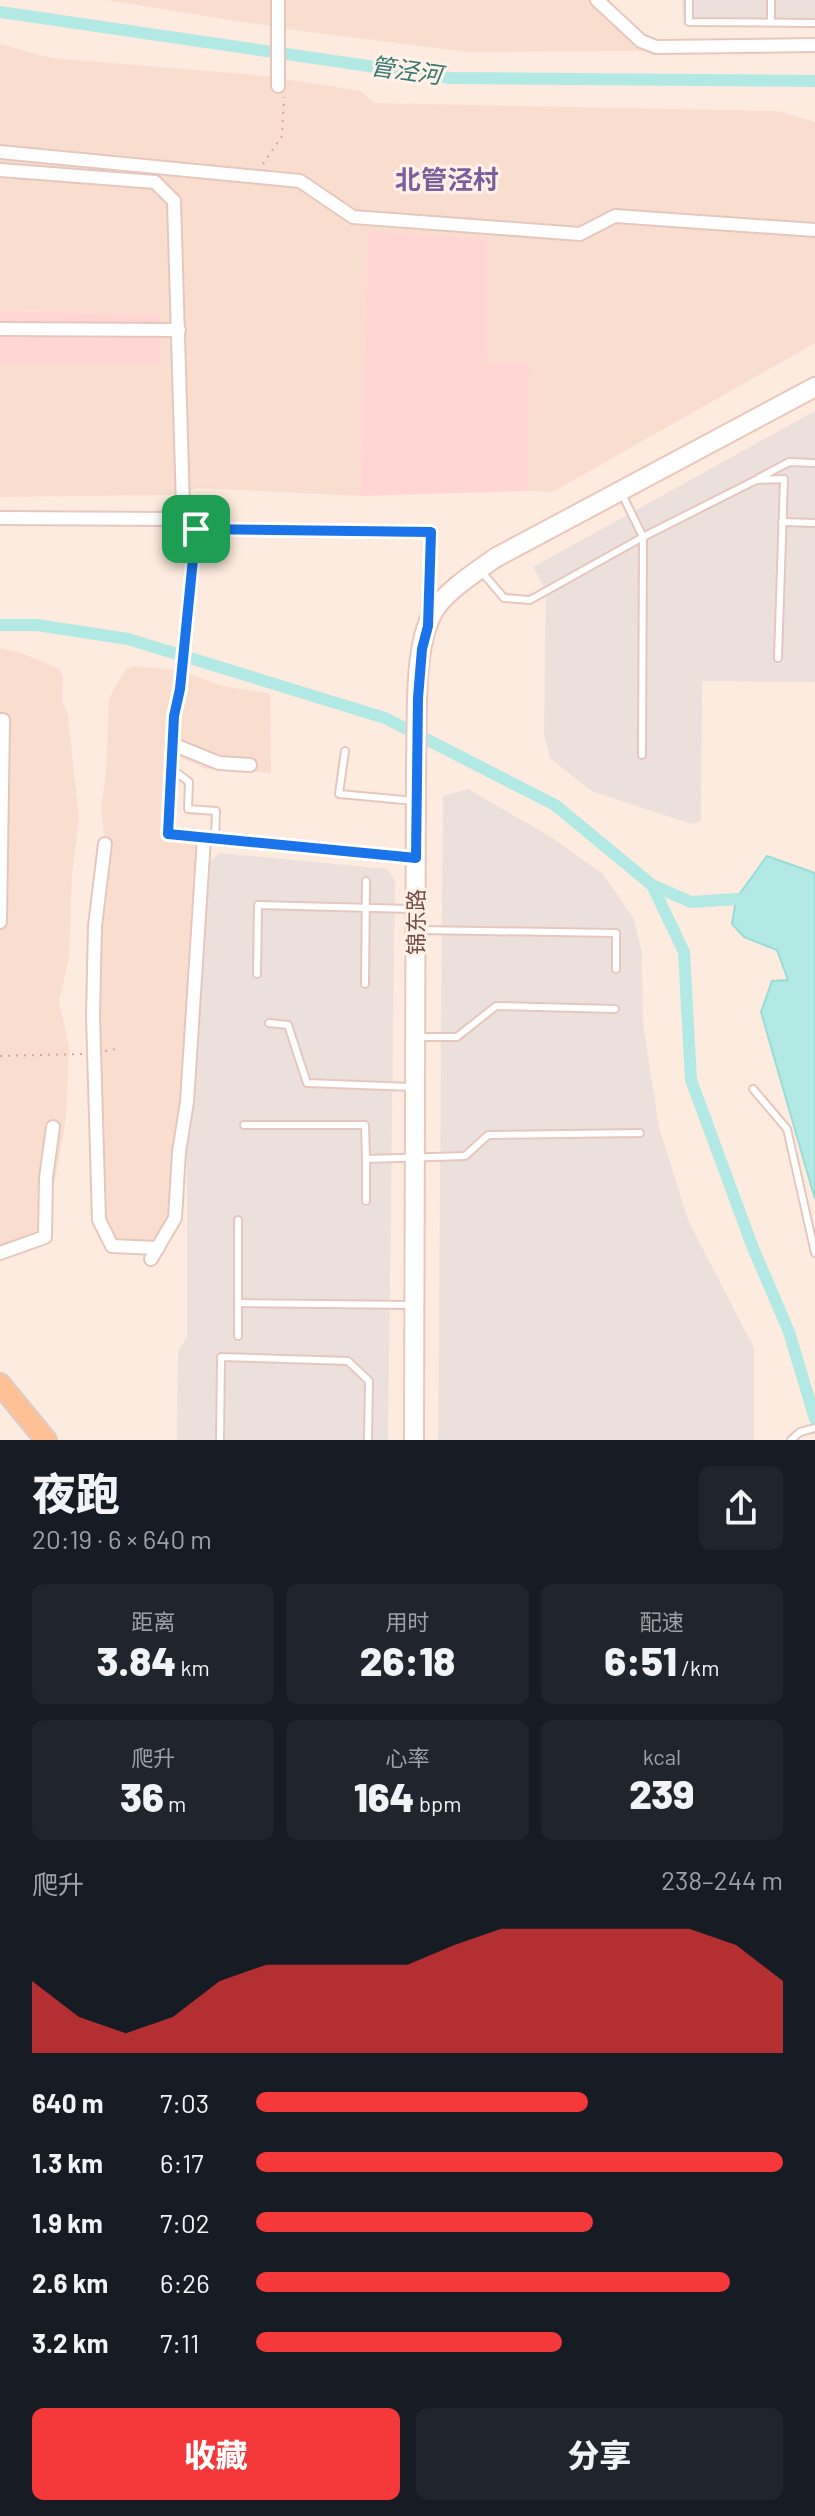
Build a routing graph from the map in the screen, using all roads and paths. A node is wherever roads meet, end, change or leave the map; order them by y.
1 (278, 0) edge
2 (597, 0) edge
3 (689, 0) edge
4 (771, 0) edge
5 (771, 22) junction
6 (815, 23) edge
7 (815, 45) edge
8 (278, 86) joint
9 (0, 152) edge
10 (0, 170) edge
11 (262, 176) junction
12 (815, 230) edge
13 (0, 329) edge
14 (179, 330) junction
15 (815, 387) edge
16 (815, 463) edge
17 (756, 480) junction
18 (621, 492) junction
19 (183, 506) junction
20 (0, 518) edge
21 (782, 522) junction
22 (815, 523) edge
23 (196, 529) junction
24 (643, 537) junction
25 (480, 570) junction
26 (428, 626) junction
27 (778, 658) dead end
28 (0, 720) edge
29 (172, 744) junction
30 (345, 751) dead end
31 (642, 755) dead end
32 (250, 765) dead end
33 (171, 768) junction
34 (416, 802) junction
35 (209, 838) junction
36 (105, 844) dead end
37 (416, 858) junction
38 (366, 881) dead end
39 (366, 908) junction
40 (415, 909) junction
41 (0, 922) edge
42 (416, 930) junction
43 (616, 969) dead end
44 (257, 974) dead end
45 (365, 984) dead end
46 (615, 1009) dead end
47 (269, 1023) dead end
48 (415, 1037) junction
49 (121, 1048) dead end
50 (93, 1053) junction
51 (0, 1056) edge
52 (415, 1087) junction
53 (753, 1089) dead end
54 (244, 1125) dead end
55 (53, 1127) dead end
56 (640, 1133) dead end
57 (415, 1158) junction
58 (366, 1159) junction
59 (366, 1201) dead end
60 (238, 1220) dead end
61 (0, 1253) edge
62 (815, 1253) edge
63 (239, 1303) junction
64 (415, 1305) junction
65 (238, 1336) dead end
66 (0, 1384) edge
67 (815, 1428) edge
68 (46, 1440) edge
69 (220, 1440) edge
70 (368, 1440) edge
71 (414, 1440) edge
72 (791, 1440) edge

1 - 8 street
2 - 7 street
3 - 5 lane
4 - 5 lane
5 - 6 lane
8 - 11 path
9 - 11 street
10 - 14 street
11 - 12 street
13 - 14 street
14 - 19 street
15 - 18 main road, 锦东路
16 - 17 lane
17 - 21 lane
17 - 24 lane
18 - 24 lane
18 - 25 main road, 锦东路
19 - 20 street
19 - 23 street
21 - 22 lane
21 - 27 lane
23 - 26 street
23 - 29 street
24 - 25 lane
24 - 31 lane
25 - 26 main road, 锦东路
26 - 34 main road, 锦东路
28 - 41 street
29 - 32 street
29 - 33 street
30 - 34 lane
33 - 35 lane
33 - 35 street
34 - 37 main road, 锦东路
35 - 37 street
35 - 50 street
36 - 50 street
37 - 40 main road, 锦东路
38 - 39 lane
39 - 40 lane
39 - 44 lane
39 - 45 lane
40 - 42 main road, 锦东路
42 - 43 lane
42 - 48 main road, 锦东路
46 - 48 lane
47 - 52 lane
48 - 52 main road, 锦东路
49 - 50 path
50 - 51 path
52 - 57 main road, 锦东路
53 - 62 lane
54 - 58 lane
55 - 61 street
56 - 57 lane
57 - 58 lane
57 - 64 main road, 锦东路
58 - 59 lane
60 - 63 lane
63 - 64 lane
63 - 65 lane
64 - 71 main road, 锦东路
66 - 68 main road
67 - 72 lane
69 - 70 lane

